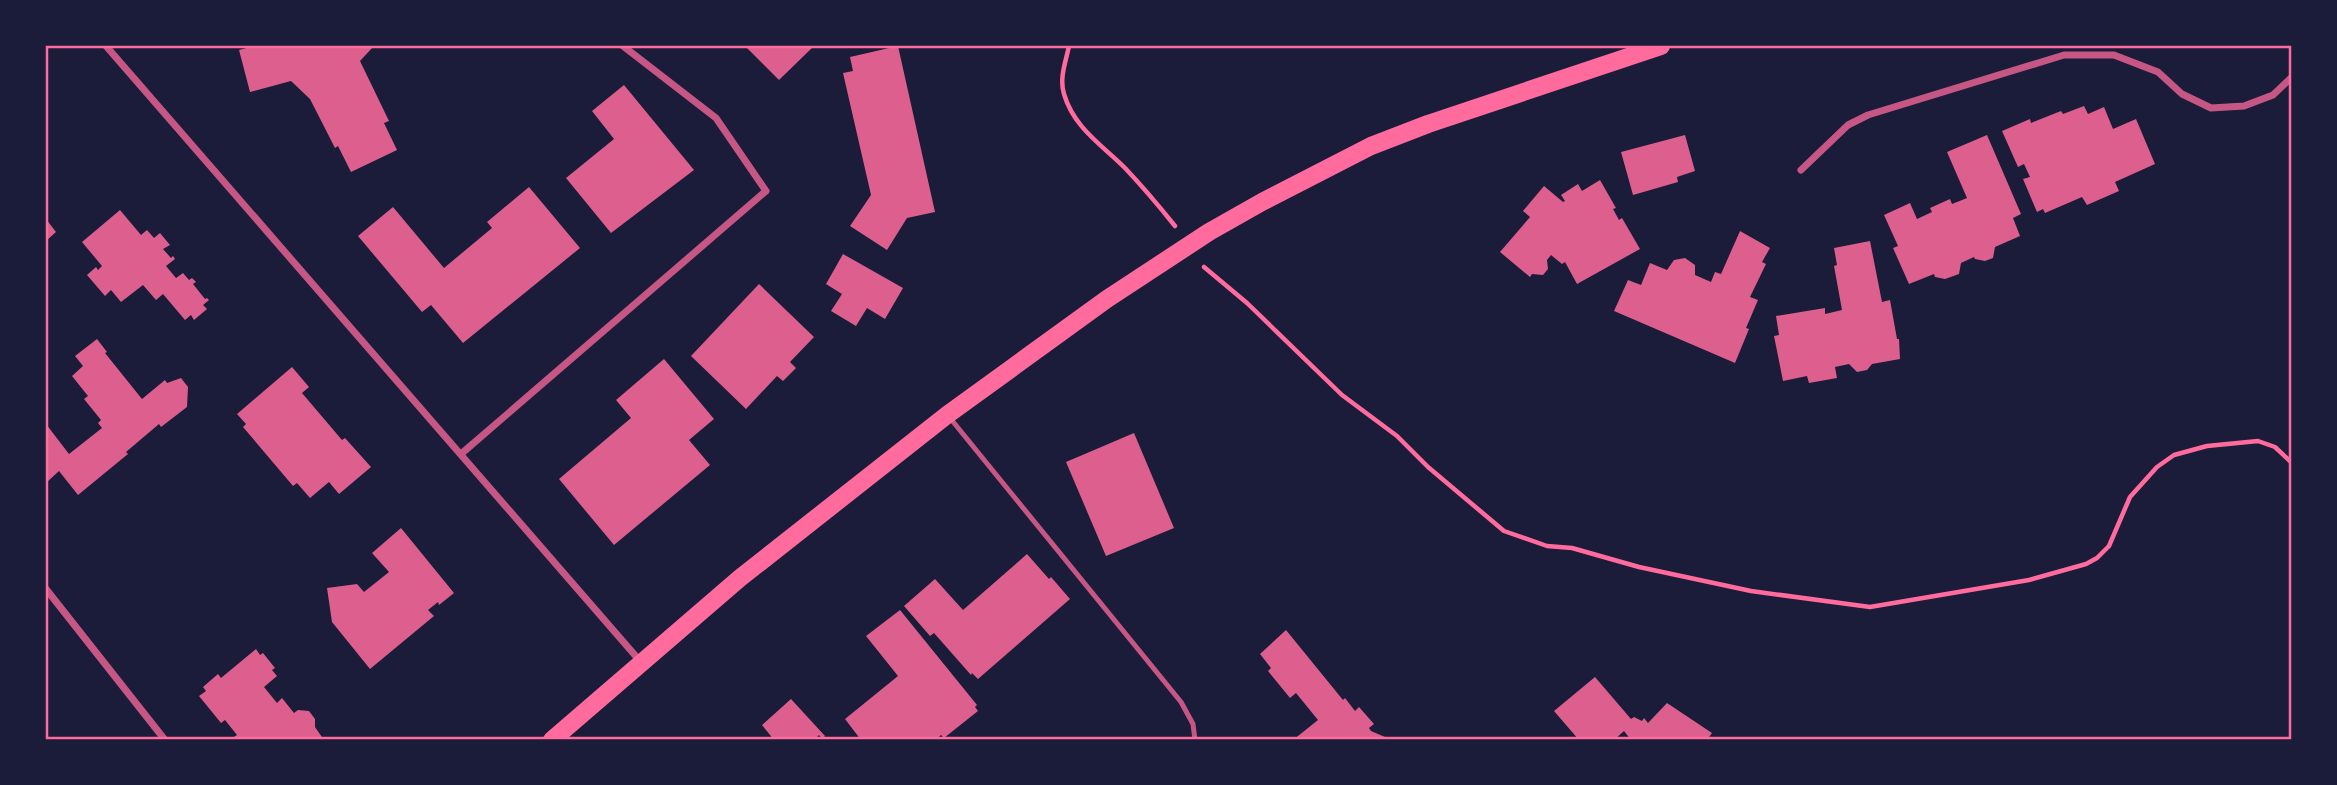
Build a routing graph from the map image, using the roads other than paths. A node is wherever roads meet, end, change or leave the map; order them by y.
1 (106, 46) edge
2 (623, 46) edge
3 (1661, 46) edge
4 (2291, 77) edge
5 (1801, 170) dead end
6 (947, 415) junction
7 (461, 454) junction
8 (46, 589) edge
9 (641, 661) junction
10 (165, 740) edge
11 (552, 740) edge
12 (1195, 740) edge

1 - 7 street
2 - 7 street
3 - 6 main road
4 - 5 street
6 - 9 main road
6 - 12 lane
7 - 9 street
8 - 10 street
9 - 11 main road

